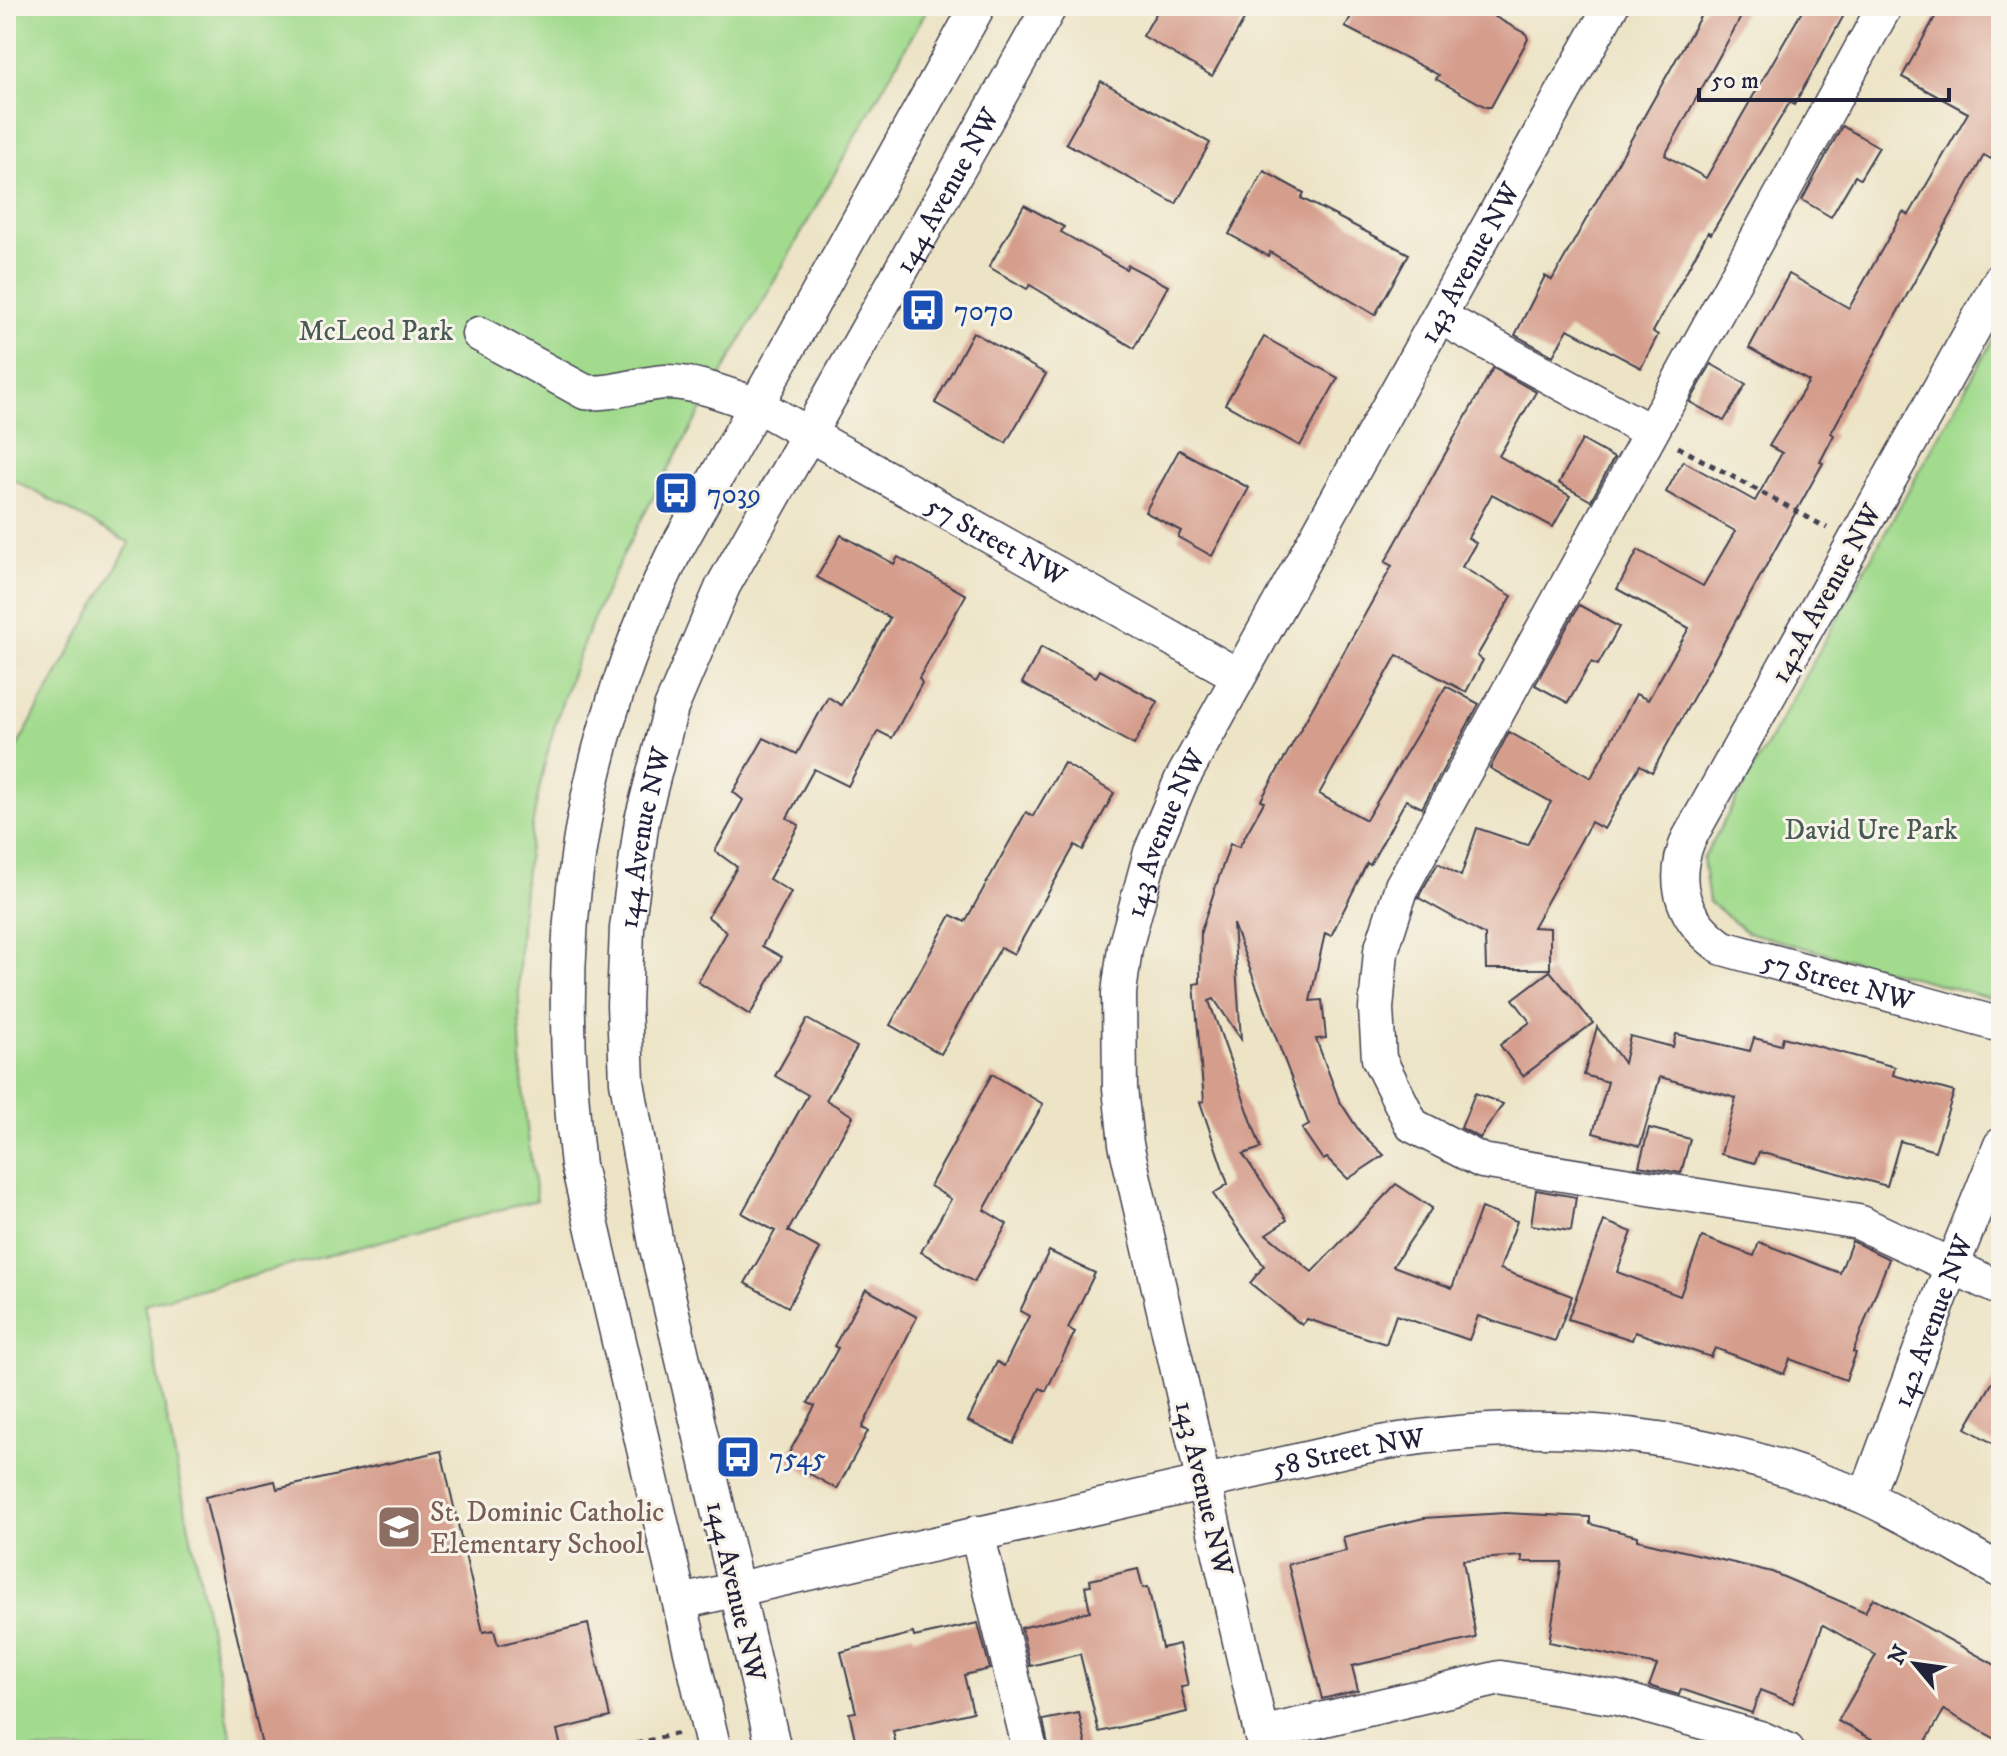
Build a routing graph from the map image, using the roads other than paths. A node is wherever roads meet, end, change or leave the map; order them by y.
1 (978, 6) edge
2 (1050, 6) edge
3 (1611, 6) edge
4 (1885, 6) edge
5 (2001, 279) edge
6 (1440, 317) junction
7 (479, 334) dead end
8 (757, 405) junction
9 (1649, 431) junction
10 (808, 434) junction
11 (1237, 675) junction
12 (1689, 914) joint
13 (2001, 1025) edge
14 (2001, 1145) edge
15 (1952, 1266) junction
16 (2001, 1289) edge
17 (1203, 1483) junction
18 (1866, 1497) junction
19 (977, 1533) junction
20 (2001, 1571) edge
21 (736, 1590) junction
22 (681, 1602) junction
23 (711, 1738) edge
24 (1263, 1742) edge
25 (774, 1750) edge
26 (1030, 1750) edge
27 (1787, 1750) edge

1 - 8 street, 144 Avenue NW
2 - 10 street, 144 Avenue NW
3 - 6 street, 143 Avenue NW
4 - 9 street
5 - 12 street, 142A Avenue NW
6 - 9 street
6 - 11 street, 143 Avenue NW
7 - 8 street, 57 Street NW
8 - 10 street, 57 Street NW
8 - 22 street, 144 Avenue NW
9 - 15 street
10 - 11 street, 57 Street NW
10 - 21 street, 144 Avenue NW
11 - 17 street, 143 Avenue NW
12 - 13 street, 57 Street NW
14 - 15 street, 142 Avenue NW
15 - 16 street
15 - 18 street, 142 Avenue NW
17 - 18 street, 58 Street NW
17 - 19 street, 58 Street NW
17 - 24 street, 143 Avenue NW
18 - 20 street, 58 Street NW
19 - 21 street, 58 Street NW
19 - 26 street
21 - 22 street, 58 Street NW
21 - 25 street, 144 Avenue NW
22 - 23 street, 144 Avenue NW
24 - 27 street

